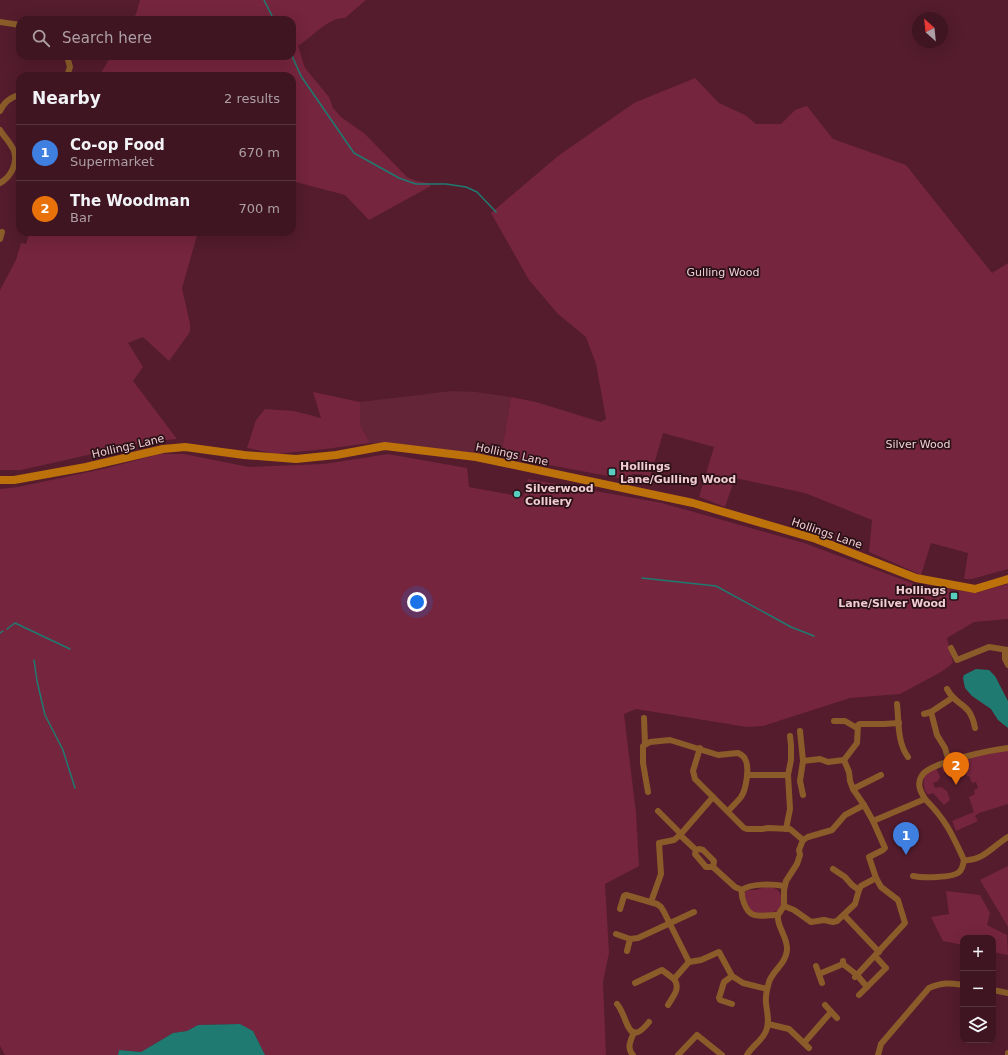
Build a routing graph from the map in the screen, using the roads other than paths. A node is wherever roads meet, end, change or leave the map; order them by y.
1 (0, 22) edge
2 (16, 24) edge
3 (68, 60) edge
4 (68, 72) edge
5 (16, 97) edge
6 (0, 110) edge
7 (0, 130) edge
8 (0, 183) edge
9 (2, 232) dead end
10 (0, 239) edge
11 (0, 480) edge
12 (1008, 579) edge
13 (985, 640) dead end
14 (951, 648) dead end
15 (987, 648) junction
16 (1006, 650) edge
17 (1008, 665) edge
18 (947, 689) dead end
19 (952, 698) junction
20 (896, 704) dead end
21 (931, 712) junction
22 (924, 714) dead end
23 (644, 718) dead end
24 (834, 721) dead end
25 (899, 722) junction
26 (857, 728) junction
27 (975, 728) dead end
28 (800, 731) dead end
29 (790, 736) dead end
30 (645, 744) junction
31 (700, 748) junction
32 (1008, 748) edge
33 (908, 757) dead end
34 (844, 760) junction
35 (803, 761) junction
36 (950, 762) junction
37 (747, 775) junction
38 (788, 775) junction
39 (882, 775) dead end
40 (853, 789) junction
41 (648, 792) dead end
42 (803, 795) dead end
43 (713, 797) junction
44 (925, 799) junction
45 (864, 805) junction
46 (658, 811) dead end
47 (728, 811) junction
48 (873, 821) junction
49 (786, 829) junction
50 (681, 835) junction
51 (1008, 837) edge
52 (803, 840) junction
53 (696, 850) junction
54 (964, 860) junction
55 (713, 867) junction
56 (833, 869) dead end
57 (913, 876) dead end
58 (876, 878) junction
59 (784, 886) junction
60 (742, 890) junction
61 (859, 890) junction
62 (651, 902) junction
63 (784, 906) junction
64 (620, 909) dead end
65 (694, 912) dead end
66 (778, 914) junction
67 (844, 915) junction
68 (670, 924) junction
69 (616, 934) dead end
70 (630, 939) junction
71 (627, 951) dead end
72 (877, 954) junction
73 (689, 962) junction
74 (816, 966) dead end
75 (819, 974) junction
76 (732, 976) junction
77 (856, 976) junction
78 (674, 979) junction
79 (635, 983) dead end
80 (822, 983) dead end
81 (960, 985) edge
82 (868, 987) junction
83 (767, 989) junction
84 (996, 991) edge
85 (1008, 993) edge
86 (859, 995) dead end
87 (617, 1004) dead end
88 (732, 1004) dead end
89 (668, 1005) dead end
90 (826, 1005) dead end
91 (831, 1012) junction
92 (837, 1018) dead end
93 (650, 1022) dead end
94 (768, 1024) junction
95 (634, 1032) junction
96 (633, 1055) edge
97 (678, 1055) edge
98 (722, 1055) edge
99 (747, 1055) edge
100 (878, 1055) edge

1 - 2 street
3 - 4 street
5 - 6 street
7 - 8 street
9 - 10 street
11 - 12 street, Hollings Lane
13 - 15 street
14 - 15 street
15 - 16 street
16 - 17 street
18 - 19 street
19 - 21 street
19 - 27 street
20 - 25 street
21 - 22 street
21 - 36 street
23 - 30 street
24 - 26 street
25 - 26 street
25 - 33 street
26 - 34 street
28 - 35 street
29 - 38 street
30 - 31 street
30 - 41 street
31 - 37 street
31 - 43 street
32 - 36 street
34 - 35 street
34 - 40 street
35 - 42 street
36 - 44 street
37 - 38 street
37 - 47 street
38 - 49 street
39 - 40 street
40 - 45 street
43 - 47 street
43 - 50 street
44 - 48 street
44 - 54 street
45 - 48 street
45 - 52 street
46 - 50 street
47 - 49 street
48 - 58 street
49 - 52 street
50 - 53 street
50 - 62 street
51 - 54 street
52 - 59 street
53 - 55 street
53 - 55 street
54 - 57 street
55 - 60 street
56 - 61 street
58 - 61 street
58 - 72 street
59 - 60 street
59 - 63 street
60 - 66 street
61 - 67 street
62 - 64 street
62 - 68 street
63 - 66 street
63 - 67 street
65 - 68 street
66 - 83 street
67 - 72 street
68 - 70 street
68 - 73 street
69 - 70 street
70 - 71 street
72 - 77 street
72 - 82 street
73 - 76 street
73 - 78 street
74 - 75 street
75 - 77 street
75 - 80 street
76 - 83 street
76 - 88 street
77 - 82 street
78 - 79 street
78 - 89 street
81 - 100 street
82 - 86 street
83 - 94 street
84 - 85 street
87 - 95 street
90 - 91 street
91 - 92 street
91 - 94 street
93 - 95 street
94 - 99 street
95 - 96 street
97 - 98 street

